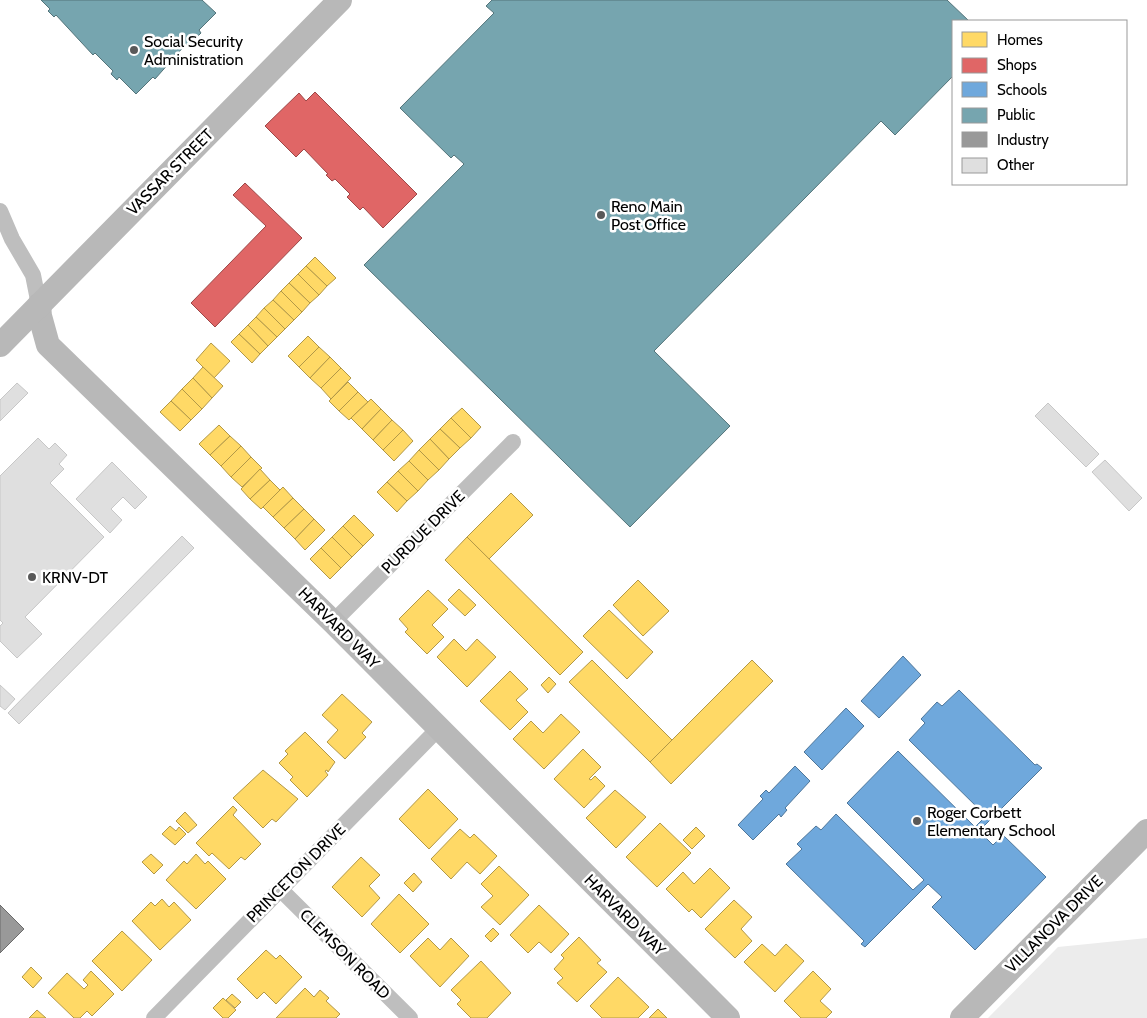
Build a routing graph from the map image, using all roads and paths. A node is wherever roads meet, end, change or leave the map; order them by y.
1 (340, 0) edge
2 (0, 211) edge
3 (40, 305) junction
4 (0, 345) edge
5 (513, 442) dead end
6 (333, 622) junction
7 (438, 728) junction
8 (1147, 831) edge
9 (280, 889) junction
10 (154, 1018) edge
11 (410, 1018) edge
12 (728, 1018) edge
13 (962, 1018) edge

1 - 3 street, VASSAR STREET
2 - 3 street, HARVARD WAY
3 - 4 street, VASSAR STREET
3 - 6 street, HARVARD WAY
5 - 6 street, PURDUE DRIVE
6 - 7 street, HARVARD WAY
7 - 9 street, PRINCETON DRIVE
7 - 12 street, HARVARD WAY
8 - 13 street, VILLANOVA DRIVE
9 - 10 street, PRINCETON DRIVE
9 - 11 street, CLEMSON ROAD

